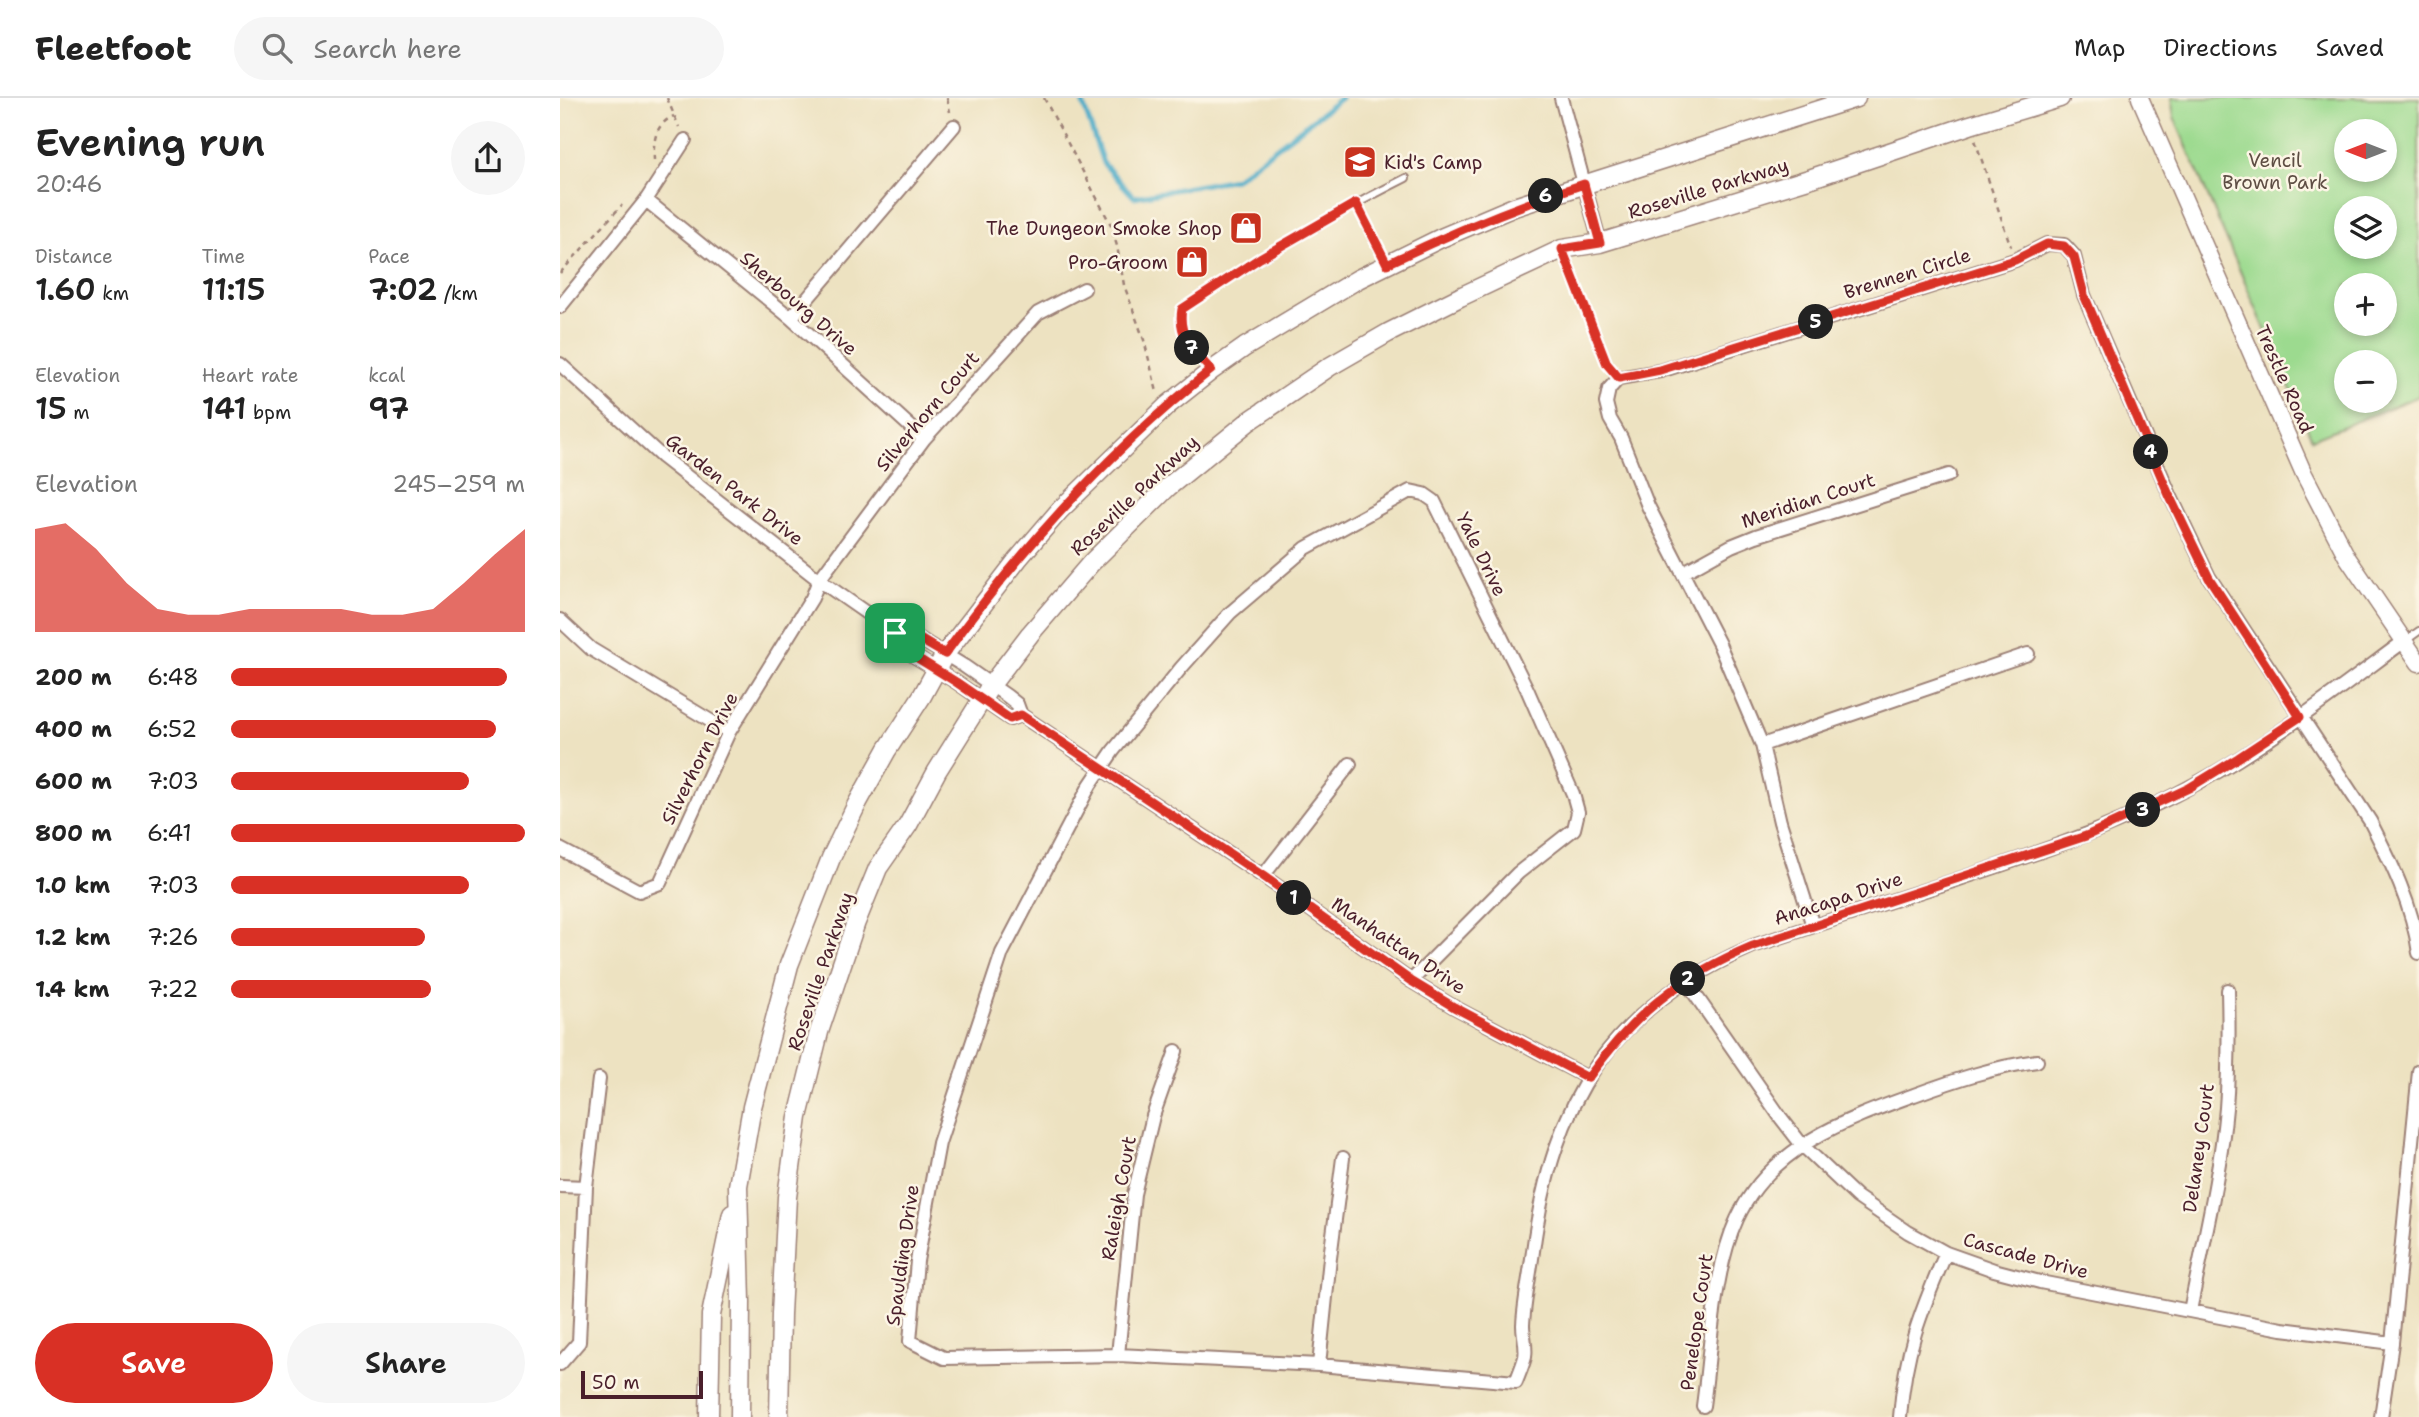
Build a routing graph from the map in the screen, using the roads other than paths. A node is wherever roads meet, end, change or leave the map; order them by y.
1 (1561, 98) edge
2 (1856, 98) edge
3 (2060, 98) edge
4 (2140, 98) edge
5 (954, 126) dead end
6 (685, 140) road end
7 (1406, 178) dead end
8 (1584, 184) junction
9 (646, 200) junction
10 (1356, 203) junction
11 (1600, 243) junction
12 (1387, 264) junction
13 (1084, 289) dead end
14 (560, 307) edge
15 (791, 318) junction
16 (560, 364) edge
17 (1211, 370) junction
18 (924, 439) junction
19 (1949, 475) dead end
20 (1684, 572) junction
21 (820, 580) junction
22 (560, 620) edge
23 (2419, 631) edge
24 (2403, 642) junction
25 (2028, 654) dead end
26 (941, 661) junction
27 (2419, 663) edge
28 (964, 666) joint
29 (956, 682) joint
30 (987, 693) junction
31 (2300, 717) junction
32 (729, 732) junction
33 (1762, 746) junction
34 (1350, 764) dead end
35 (1102, 768) junction
36 (560, 849) edge
37 (1263, 876) junction
38 (1813, 926) junction
39 (2418, 939) edge
40 (2419, 953) edge
41 (1685, 980) junction
42 (1411, 981) junction
43 (2228, 990) dead end
44 (1176, 1051) dead end
45 (2036, 1061) dead end
46 (2419, 1071) edge
47 (1588, 1078) junction
48 (599, 1079) dead end
49 (1802, 1145) junction
50 (1343, 1158) dead end
51 (560, 1186) edge
52 (738, 1186) junction
53 (586, 1187) junction
54 (1946, 1253) junction
55 (2190, 1311) junction
56 (2392, 1343) junction
57 (1118, 1355) junction
58 (560, 1364) edge
59 (1319, 1365) junction
60 (1516, 1382) joint
61 (1703, 1406) dead end
62 (781, 1412) edge
63 (709, 1417) edge
64 (740, 1417) edge
65 (1900, 1417) edge
66 (2381, 1417) edge

1 - 8 street
2 - 8 main road, Roseville Parkway
3 - 11 main road, Roseville Parkway
4 - 24 street, Trestle Road
5 - 15 street
6 - 9 street
7 - 10 lane
8 - 11 street
8 - 12 main road, Roseville Parkway
9 - 14 street
9 - 15 street, Sherbourg Drive
10 - 12 lane
10 - 17 lane
11 - 30 main road, Roseville Parkway
12 - 17 main road, Roseville Parkway
13 - 18 street, Silverhorn Court
15 - 18 street, Sherbourg Drive
16 - 21 street, Garden Park Drive
17 - 26 main road, Roseville Parkway
18 - 21 street, Silverhorn Court
19 - 20 street, Meridian Court
20 - 31 street, Brennen Circle
20 - 33 street
21 - 26 street, Garden Park Drive
21 - 32 street, Silverhorn Drive
22 - 32 street
23 - 24 lane
24 - 27 street, Trestle Road
24 - 31 street, Anacapa Drive
25 - 33 street
26 - 28 street, Garden Park Drive
26 - 29 street, Garden Park Drive
26 - 52 main road, Roseville Parkway
28 - 30 street, Manhattan Drive
29 - 30 street, Manhattan Drive
30 - 35 street, Manhattan Drive
30 - 62 main road, Roseville Parkway
31 - 38 street, Anacapa Drive
31 - 39 street, Brennen Circle
32 - 36 street, Silverhorn Drive
33 - 38 street
34 - 37 street
35 - 37 street, Manhattan Drive
35 - 42 street, Yale Drive
35 - 57 street, Spaulding Drive
37 - 42 street, Manhattan Drive
38 - 41 street, Anacapa Drive
39 - 40 street, Brennen Circle
41 - 47 street, Anacapa Drive
41 - 49 street, Cascade Drive
42 - 47 street, Manhattan Drive
43 - 55 street, Delaney Court
44 - 57 street, Raleigh Court
45 - 49 street, Penelope Court
46 - 56 street
47 - 60 street, Anacapa Drive
48 - 53 street
49 - 54 street, Cascade Drive
49 - 61 street, Penelope Court
50 - 59 street
51 - 53 street
52 - 63 main road
52 - 64 main road, Roseville Parkway
53 - 58 street
54 - 55 street, Cascade Drive
54 - 65 street
55 - 56 street, Cascade Drive
56 - 66 street
57 - 59 street, Spaulding Drive
59 - 60 street, Spaulding Drive

